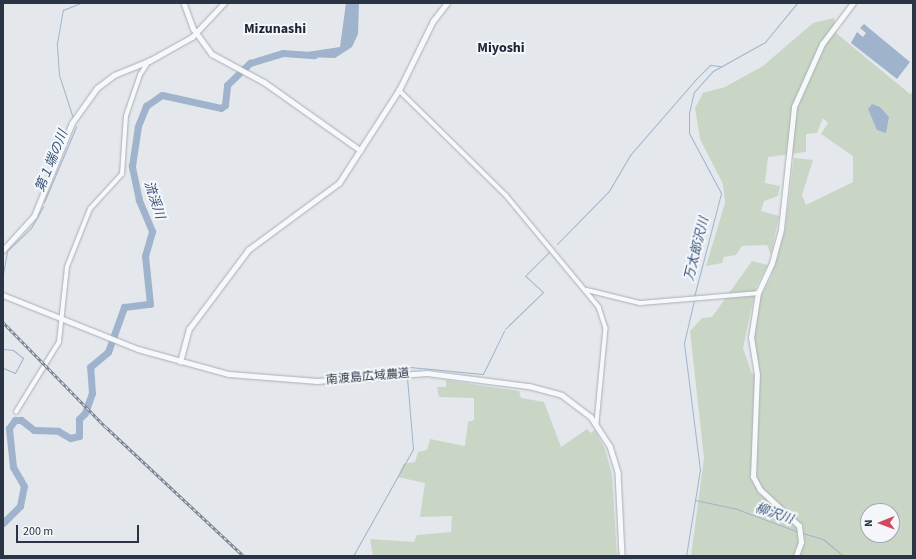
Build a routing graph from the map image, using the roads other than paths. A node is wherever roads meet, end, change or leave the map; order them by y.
1 (184, 3) edge
2 (224, 3) edge
3 (447, 3) edge
4 (853, 3) edge
5 (196, 33) junction
6 (149, 61) junction
7 (399, 90) junction
8 (360, 150) junction
9 (3, 250) edge
10 (587, 290) junction
11 (758, 293) junction
12 (3, 295) edge
13 (63, 319) junction
14 (180, 362) junction
15 (16, 412) dead end
16 (597, 424) junction
17 (622, 556) edge
18 (796, 556) edge

1 - 5 street
2 - 5 street
3 - 7 street
4 - 11 street
5 - 6 street
5 - 8 street
6 - 9 street
6 - 13 street
7 - 8 street
7 - 10 street
8 - 14 street
10 - 11 street
10 - 16 street
11 - 18 street
12 - 13 street, 南渡島広域農道
13 - 14 street, 南渡島広域農道
13 - 15 street
14 - 16 street, 南渡島広域農道
16 - 17 street, 南渡島広域農道

